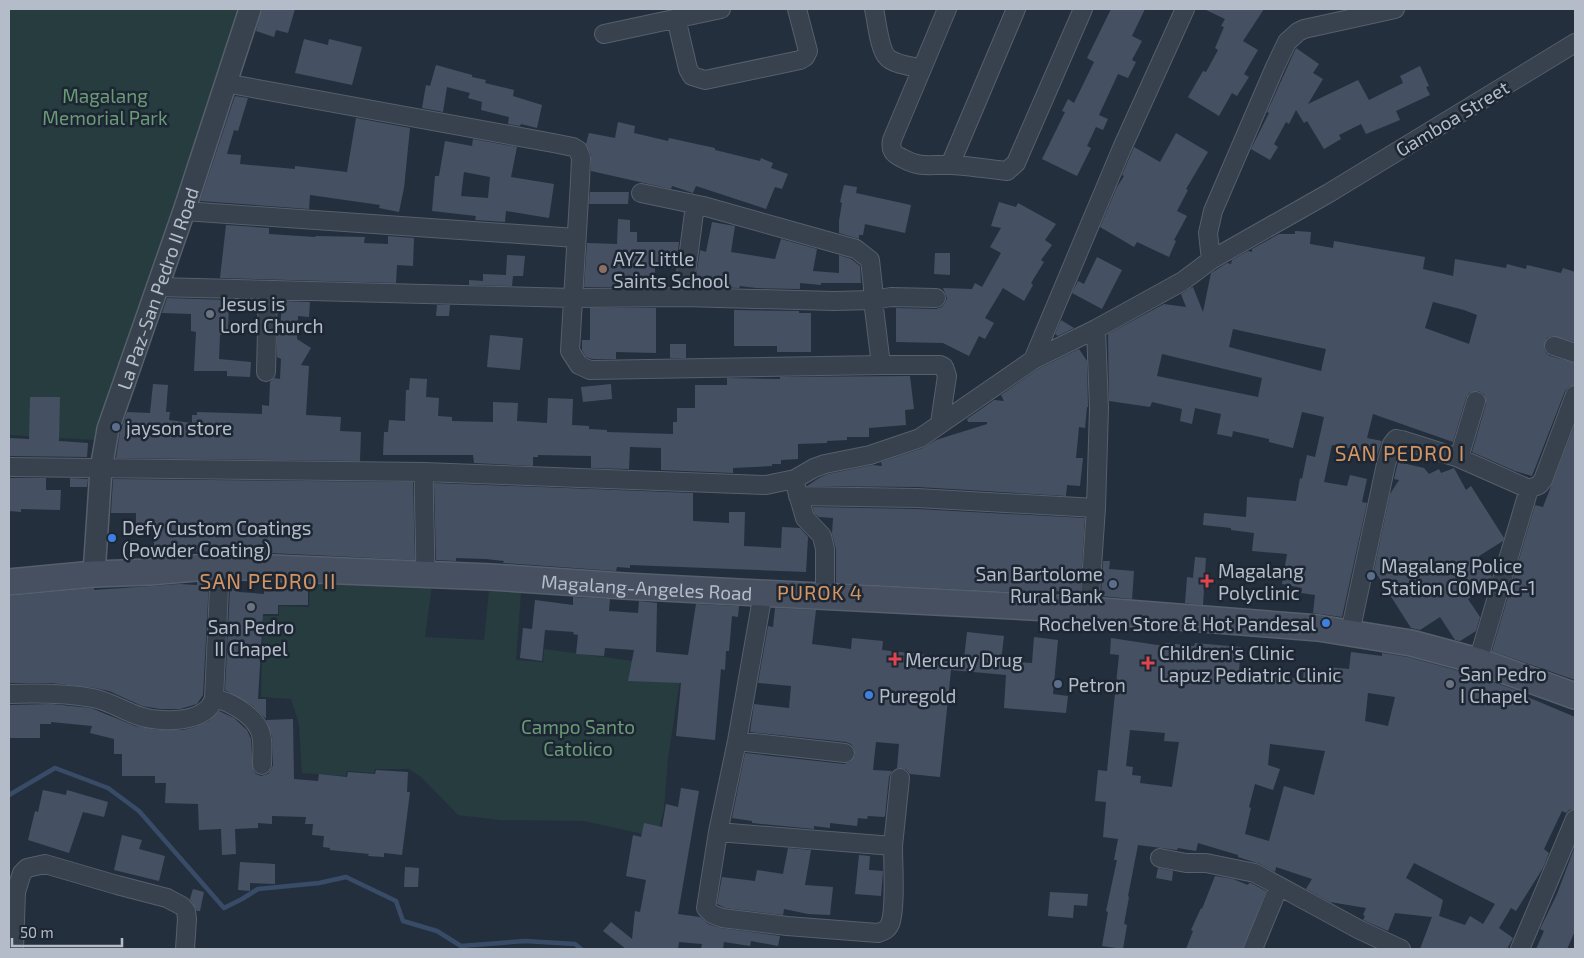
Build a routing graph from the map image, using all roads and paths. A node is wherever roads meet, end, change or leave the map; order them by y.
1 (250, 9) edge
2 (721, 9) edge
3 (797, 9) edge
4 (874, 9) edge
5 (947, 9) edge
6 (1016, 9) edge
7 (1083, 9) edge
8 (1184, 9) edge
9 (1395, 9) edge
10 (676, 18) junction
11 (604, 34) dead end
12 (1575, 43) edge
13 (922, 69) junction
14 (225, 83) junction
15 (950, 164) junction
16 (642, 193) dead end
17 (695, 205) junction
18 (184, 211) junction
19 (576, 238) junction
20 (1211, 260) junction
21 (157, 287) junction
22 (268, 290) junction
23 (573, 298) junction
24 (684, 298) junction
25 (936, 298) dead end
26 (873, 300) junction
27 (1096, 329) junction
28 (1554, 346) dead end
29 (1575, 353) edge
30 (1033, 360) junction
31 (881, 365) junction
32 (266, 372) dead end
33 (1575, 395) edge
34 (1476, 401) dead end
35 (940, 424) junction
36 (1459, 458) junction
37 (9, 467) edge
38 (101, 469) junction
39 (424, 472) junction
40 (796, 488) junction
41 (1529, 489) junction
42 (1096, 508) junction
43 (220, 566) junction
44 (94, 574) junction
45 (425, 574) junction
46 (9, 582) edge
47 (763, 593) junction
48 (826, 597) junction
49 (1089, 610) junction
50 (1350, 633) junction
51 (1478, 661) junction
52 (9, 694) edge
53 (1575, 696) edge
54 (214, 698) junction
55 (737, 741) junction
56 (845, 754) dead end
57 (262, 765) dead end
58 (900, 778) dead end
59 (1575, 819) edge
60 (718, 832) junction
61 (893, 846) junction
62 (1160, 858) dead end
63 (1279, 886) junction
64 (14, 949) edge
65 (185, 949) edge
66 (1254, 949) edge
67 (1401, 949) edge
68 (1520, 949) edge

1 - 14 street, La Paz-San Pedro II Road
2 - 10 street
3 - 10 street
4 - 13 street
5 - 13 street
6 - 15 street
7 - 15 street
8 - 30 street
9 - 20 street
10 - 11 street
12 - 20 street, Gamboa Street
13 - 15 street
14 - 18 street, La Paz-San Pedro II Road
14 - 19 street
16 - 17 street
17 - 24 street
17 - 26 street
18 - 19 street
18 - 21 street, La Paz-San Pedro II Road
19 - 23 street
20 - 27 street, Gamboa Street
21 - 22 street
21 - 38 street, La Paz-San Pedro II Road
22 - 23 street
22 - 32 street
23 - 24 street
23 - 31 street
24 - 26 street
25 - 26 street
26 - 31 street
27 - 30 street, Gamboa Street
27 - 42 street
28 - 29 street
30 - 35 street, Gamboa Street
31 - 35 street
33 - 41 street
34 - 36 street
35 - 40 street, Gamboa Street
36 - 41 street
36 - 50 street
37 - 38 street
38 - 39 street
38 - 44 street, La Paz-San Pedro II Road
39 - 40 street
39 - 45 street
40 - 42 street
40 - 48 street
41 - 51 street
42 - 49 street
43 - 44 main road, Magalang-Angeles Road
43 - 45 main road, Magalang-Angeles Road
43 - 54 street
44 - 46 main road, Magalang-Angeles Road
45 - 47 main road, Magalang-Angeles Road
47 - 48 main road, Magalang-Angeles Road
47 - 55 street
48 - 49 main road, Magalang-Angeles Road
49 - 50 main road, Magalang-Angeles Road
50 - 51 main road, Magalang-Angeles Road
51 - 53 main road, Magalang-Angeles Road
52 - 54 street
54 - 57 street
55 - 56 street
55 - 60 street
58 - 61 street
59 - 68 street
60 - 61 street
60 - 61 street
62 - 63 street
63 - 66 street
63 - 67 street
64 - 65 street

